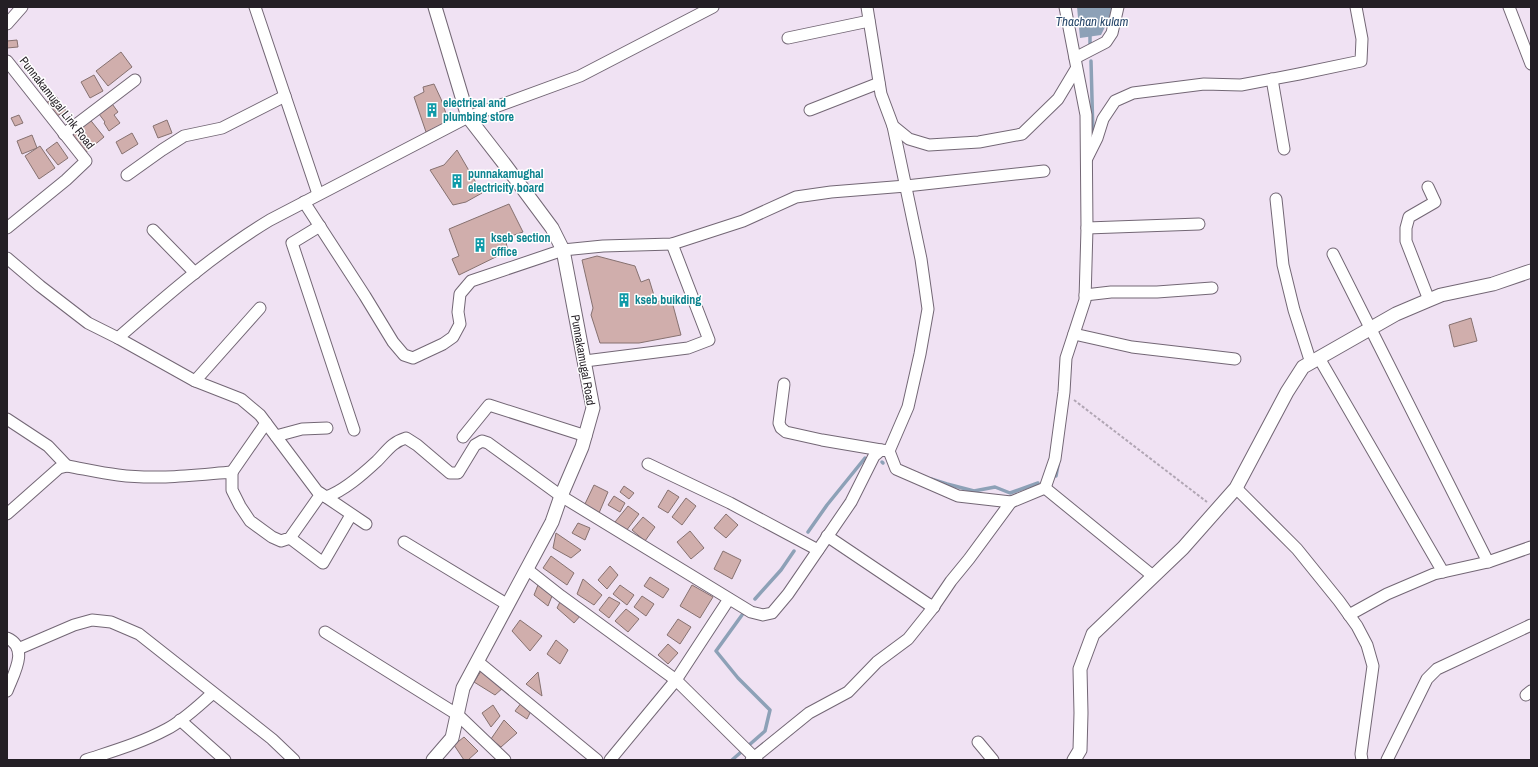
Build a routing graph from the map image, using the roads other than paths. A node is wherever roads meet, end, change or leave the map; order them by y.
1 (22, 7) edge
2 (255, 7) edge
3 (435, 7) edge
4 (713, 7) edge
5 (867, 7) edge
6 (1065, 7) edge
7 (1118, 7) edge
8 (1356, 7) edge
9 (1508, 7) edge
10 (869, 21) junction
11 (7, 24) edge
12 (788, 38) dead end
13 (7, 61) edge
14 (1076, 63) junction
15 (1531, 64) edge
16 (1272, 79) junction
17 (135, 80) dead end
18 (879, 83) junction
19 (285, 96) junction
20 (810, 110) dead end
21 (468, 117) junction
22 (893, 126) junction
23 (64, 134) junction
24 (1284, 149) dead end
25 (1086, 160) junction
26 (1044, 171) dead end
27 (128, 175) dead end
28 (906, 186) junction
29 (1428, 186) dead end
30 (318, 194) junction
31 (1276, 199) dead end
32 (304, 202) junction
33 (1199, 224) dead end
34 (320, 226) junction
35 (7, 228) edge
36 (1086, 228) junction
37 (153, 230) dead end
38 (672, 244) junction
39 (563, 250) junction
40 (1333, 254) dead end
41 (7, 258) edge
42 (1531, 271) edge
43 (195, 273) junction
44 (1212, 288) dead end
45 (1085, 295) junction
46 (1430, 300) junction
47 (260, 308) dead end
48 (1370, 329) junction
49 (1074, 334) junction
50 (118, 338) junction
51 (1235, 359) dead end
52 (585, 361) junction
53 (1315, 361) junction
54 (195, 381) junction
55 (784, 384) dead end
56 (7, 419) edge
57 (266, 423) junction
58 (327, 428) dead end
59 (354, 430) dead end
60 (276, 436) junction
61 (586, 436) junction
62 (463, 437) dead end
63 (885, 451) junction
64 (648, 464) dead end
65 (67, 466) junction
66 (232, 472) junction
67 (1046, 488) junction
68 (1236, 488) junction
69 (324, 495) junction
70 (561, 496) junction
71 (1011, 502) junction
72 (7, 514) edge
73 (351, 515) junction
74 (366, 524) dead end
75 (827, 536) junction
76 (290, 538) junction
77 (404, 542) dead end
78 (1531, 546) edge
79 (818, 550) junction
80 (1488, 562) junction
81 (528, 570) junction
82 (1443, 572) junction
83 (1153, 576) junction
84 (729, 599) junction
85 (508, 605) junction
86 (934, 607) junction
87 (1349, 615) junction
88 (1531, 625) edge
89 (325, 632) dead end
90 (7, 638) edge
91 (18, 649) junction
92 (477, 661) junction
93 (676, 680) junction
94 (7, 691) edge
95 (213, 693) junction
96 (458, 715) junction
97 (180, 720) junction
98 (978, 742) dead end
99 (1079, 757) edge
100 (754, 759) edge
101 (86, 760) edge
102 (225, 760) edge
103 (294, 760) edge
104 (433, 760) edge
105 (504, 760) edge
106 (597, 760) edge
107 (610, 760) edge
108 (993, 760) edge
109 (1362, 760) edge
110 (1386, 760) edge

1 - 11 street
2 - 19 street
3 - 21 street, Punnakamugal Road
4 - 21 street
5 - 10 street
6 - 14 street
7 - 14 street
8 - 16 street
9 - 15 street
10 - 12 street
10 - 18 street
13 - 23 street, Punnakamugal Link Road
14 - 22 street
14 - 25 street
16 - 24 street
16 - 25 street
17 - 23 street
18 - 20 street
18 - 22 street
19 - 27 street
19 - 30 street
21 - 30 street
21 - 39 street, Punnakamugal Road
22 - 28 street
23 - 35 street, Punnakamugal Link Road
25 - 36 street
26 - 28 street
28 - 38 street
28 - 63 street
29 - 46 street
30 - 32 street
31 - 53 street
32 - 34 street
32 - 43 street
33 - 36 street
34 - 39 street
34 - 59 street
36 - 45 street
37 - 43 street
38 - 39 street
38 - 52 street
39 - 52 street, Punnakamugal Road
40 - 48 street
41 - 50 street
42 - 46 street
43 - 50 street
44 - 45 street
45 - 49 street
46 - 48 street
47 - 54 street
48 - 53 street
48 - 80 street
49 - 51 street
49 - 67 street
50 - 54 street
52 - 61 street, Punnakamugal Road
53 - 68 street
53 - 82 street
54 - 57 street
55 - 63 street
56 - 65 street
57 - 60 street
57 - 66 street
58 - 60 street
60 - 69 street
61 - 62 street
61 - 70 street, Punnakamugal Road
63 - 71 street
63 - 75 street
64 - 79 street
65 - 66 street
65 - 72 street
66 - 76 street
67 - 71 street
67 - 83 street
68 - 83 street
68 - 87 street
69 - 70 street
69 - 73 street
69 - 76 street
70 - 81 street, Punnakamugal Road
70 - 84 street
71 - 86 street
73 - 74 street
73 - 76 street
75 - 79 street
75 - 86 street
77 - 85 street
78 - 80 street
79 - 84 street
80 - 82 street
81 - 85 street, Punnakamugal Road
81 - 93 street
82 - 87 street
83 - 99 street
84 - 93 street
85 - 92 street, Punnakamugal Road
86 - 100 street
87 - 109 street
88 - 110 street
89 - 96 street
90 - 91 street
91 - 94 street
91 - 95 street
92 - 96 street, Punnakamugal Road
92 - 106 street
93 - 100 street
93 - 107 street
95 - 97 street
95 - 103 street
96 - 104 street, Punnakamugal Road
96 - 105 street
97 - 101 street
97 - 102 street
98 - 108 street

